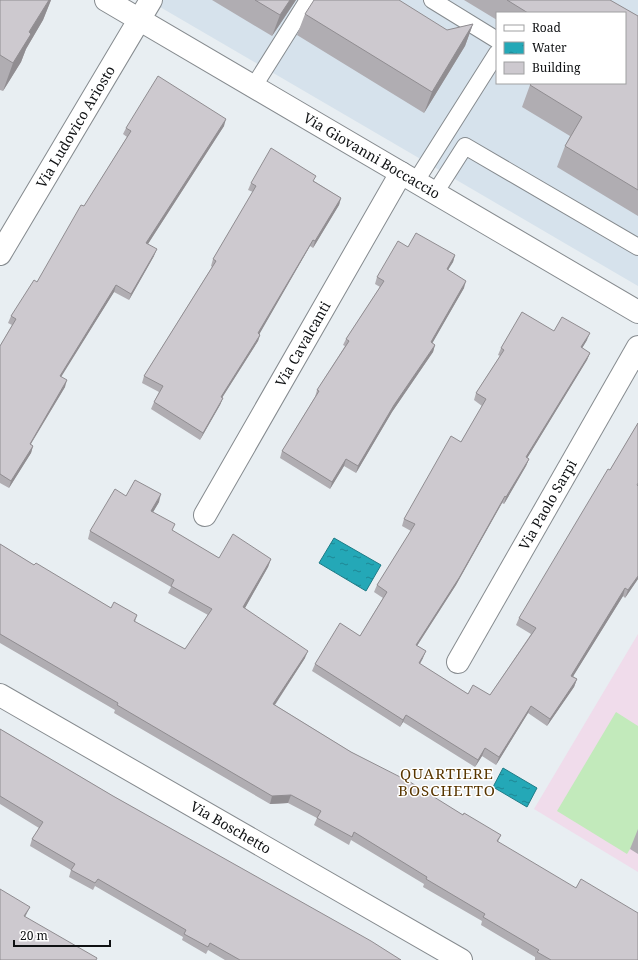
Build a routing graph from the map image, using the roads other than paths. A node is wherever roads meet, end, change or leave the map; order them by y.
1 (106, 0) edge
2 (151, 0) edge
3 (308, 0) edge
4 (432, 0) edge
5 (140, 19) junction
6 (496, 39) edge
7 (496, 55) edge
8 (254, 86) junction
9 (408, 177) junction
10 (435, 193) junction
11 (638, 247) edge
12 (0, 254) edge
13 (638, 312) edge
14 (638, 348) edge
15 (205, 515) dead end
16 (458, 662) dead end
17 (0, 695) edge
18 (461, 960) edge

1 - 5 street, Via Giovanni Boccaccio
2 - 5 street, Via Ludovico Ariosto
3 - 8 lane
4 - 6 lane
5 - 8 street, Via Giovanni Boccaccio
5 - 12 street, Via Ludovico Ariosto
7 - 9 lane
8 - 9 street, Via Giovanni Boccaccio
9 - 10 street, Via Giovanni Boccaccio
9 - 15 street, Via Cavalcanti
10 - 11 lane
10 - 13 street, Via Giovanni Boccaccio
14 - 16 street, Via Paolo Sarpi
17 - 18 street, Via Boschetto

